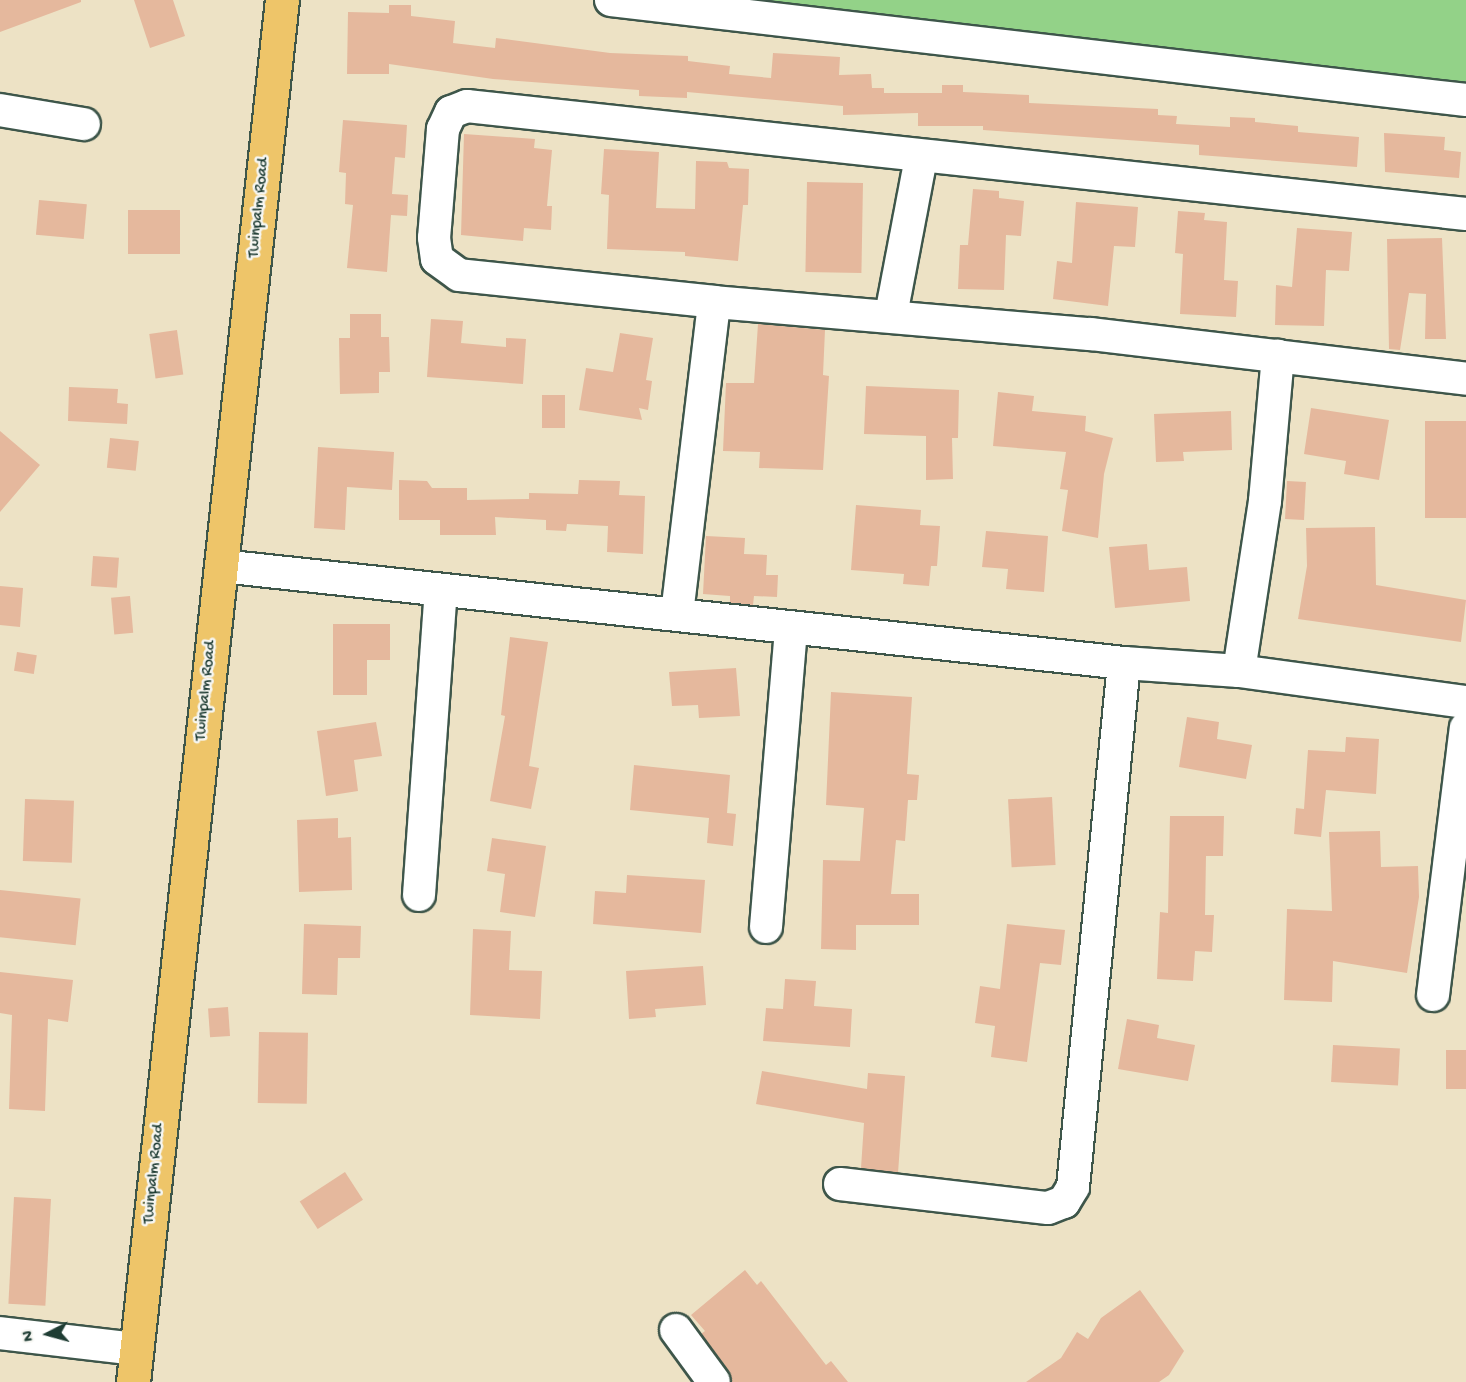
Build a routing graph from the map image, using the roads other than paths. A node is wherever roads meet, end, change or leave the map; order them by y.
1 (282, 0) edge
2 (611, 0) edge
3 (1466, 100) edge
4 (0, 110) edge
5 (84, 124) dead end
6 (921, 158) junction
7 (1466, 214) edge
8 (714, 302) junction
9 (891, 315) junction
10 (1278, 356) junction
11 (1466, 379) edge
12 (220, 566) junction
13 (441, 591) junction
14 (677, 614) junction
15 (791, 628) junction
16 (1124, 663) junction
17 (1239, 671) junction
18 (1466, 702) edge
19 (1466, 728) edge
20 (419, 895) dead end
21 (766, 927) dead end
22 (1433, 995) dead end
23 (840, 1184) dead end
24 (676, 1330) dead end
25 (0, 1334) edge
26 (136, 1349) junction
27 (133, 1382) edge
28 (714, 1382) edge

1 - 12 main road, Twinpalm Road
2 - 3 street
4 - 5 street
6 - 7 street
6 - 8 street
6 - 9 street
8 - 9 street
8 - 14 street
9 - 10 street
10 - 11 street
10 - 17 street
12 - 13 street
12 - 26 main road, Twinpalm Road
13 - 14 street
13 - 20 street
14 - 15 street
15 - 16 street
15 - 21 street
16 - 17 street
16 - 23 street
17 - 18 street
19 - 22 street
24 - 28 street
25 - 26 street
26 - 27 main road, Twinpalm Road

